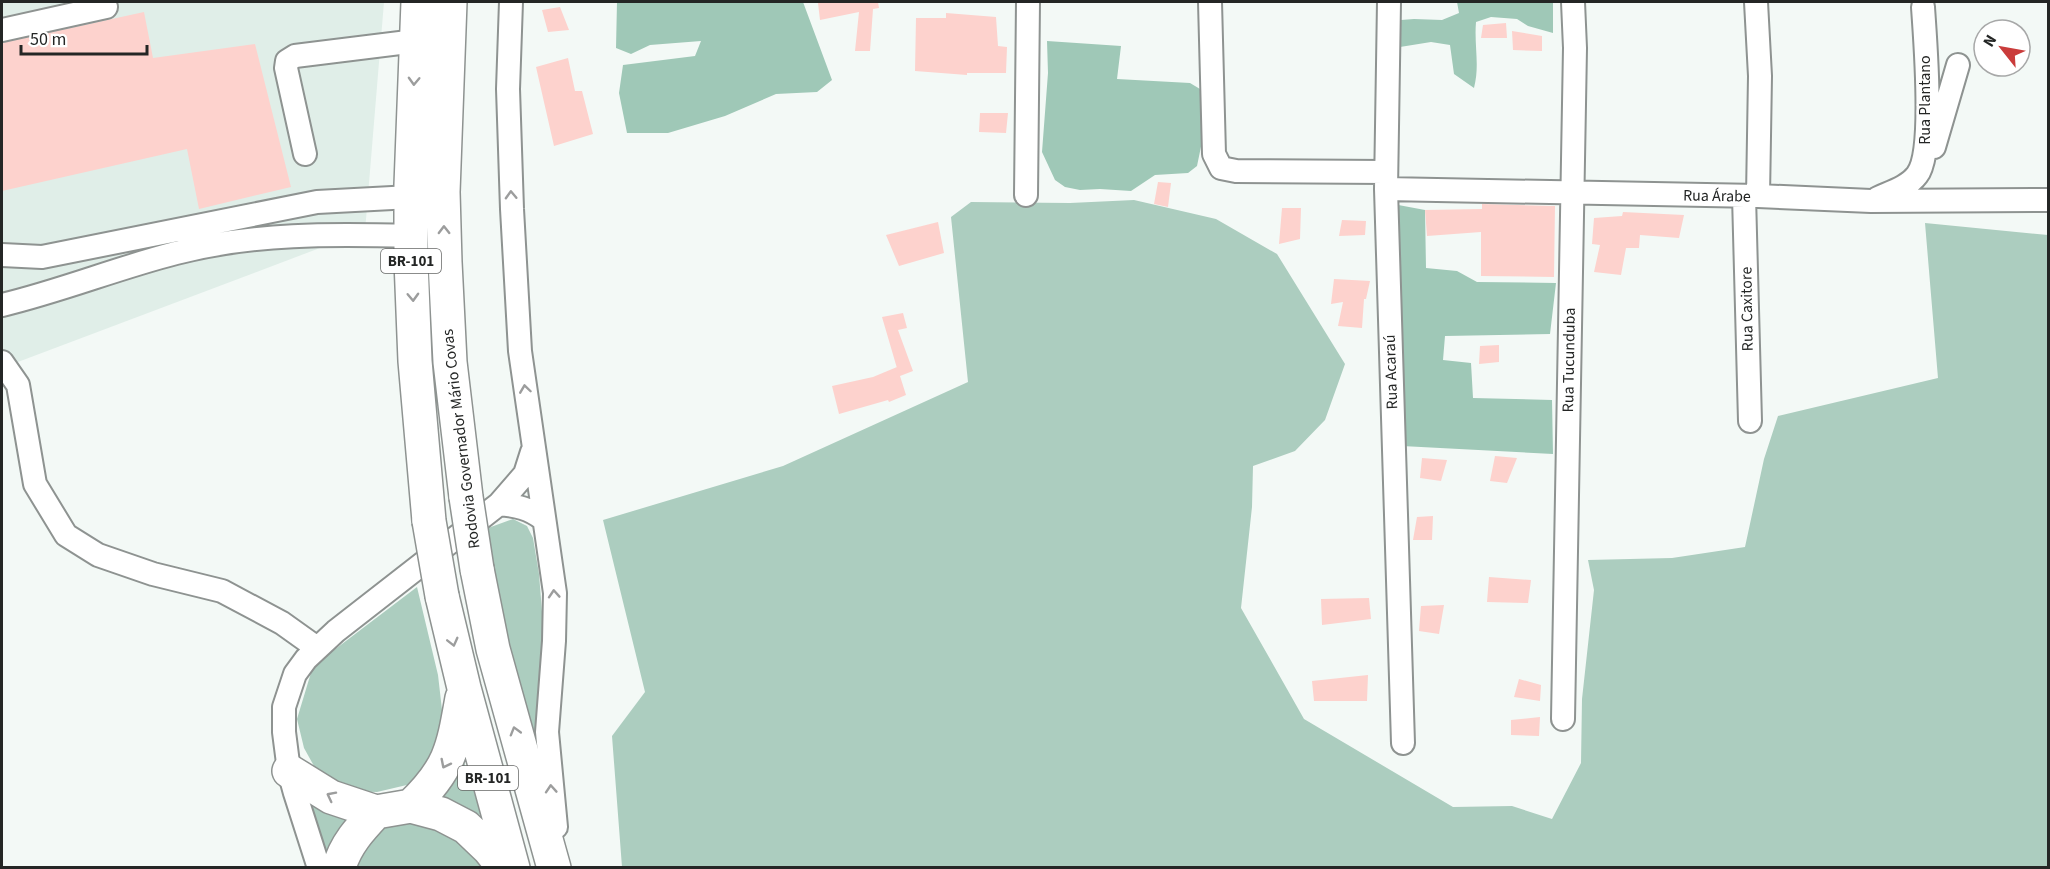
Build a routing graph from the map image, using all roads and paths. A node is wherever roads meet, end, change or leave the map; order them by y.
1 (418, 2) edge
2 (450, 2) edge
3 (511, 2) edge
4 (1028, 2) edge
5 (1210, 2) edge
6 (1389, 2) edge
7 (1573, 2) edge
8 (1756, 2) edge
9 (106, 7) dead end
10 (1923, 7) dead end
11 (2, 30) edge
12 (416, 41) junction
13 (1958, 65) dead end
14 (306, 153) dead end
15 (1922, 166) junction
16 (1386, 181) junction
17 (1572, 193) junction
18 (1026, 195) dead end
19 (1751, 196) junction
20 (411, 197) junction
21 (2049, 200) edge
22 (1871, 201) junction
23 (411, 236) junction
24 (2, 255) edge
25 (2, 305) edge
26 (2, 362) edge
27 (1750, 421) dead end
28 (533, 447) junction
29 (499, 504) junction
30 (543, 519) junction
31 (317, 648) junction
32 (464, 688) junction
33 (1563, 718) dead end
34 (1403, 743) dead end
35 (289, 771) junction
36 (411, 806) junction
37 (376, 812) junction
38 (319, 867) edge
39 (339, 867) edge
40 (504, 867) edge
41 (513, 867) edge
42 (554, 867) edge
43 (561, 867) edge

1 - 12 highway, Rodovia Governador Mário Covas / BR-101
42 -> 2 highway, Rodovia Governador Mário Covas / BR-101, bridge
28 -> 3 street
4 - 18 street
5 - 16 street, Rua Árabe
6 - 16 street, Rua Acaraú
7 - 17 street, Rua Tucunduba
8 - 19 street, Rua Caxitore
9 - 11 street
10 - 15 street, Rua Plantano
12 - 14 street
12 -> 20 highway, Rodovia Governador Mário Covas / BR-101
13 - 15 street
15 - 22 street, Rua Plantano
16 - 17 street, Rua Árabe
16 - 34 street, Rua Acaraú
17 - 19 street, Rua Árabe
17 - 33 street, Rua Tucunduba
19 - 22 street, Rua Árabe
19 - 27 street, Rua Caxitore
20 - 23 highway, Rodovia Governador Mário Covas / BR-101
20 - 24 street
21 - 22 street, Rua Árabe
23 - 25 street
23 -> 32 highway, Rodovia Governador Mário Covas / BR-101, bridge
26 - 31 street
28 - 29 street
28 - 30 street
29 - 30 street
29 - 31 street
43 -> 30 street
31 - 35 street
32 -> 36 highway
32 - 41 highway, Rodovia Governador Mário Covas / BR-101
37 -> 35 highway
35 - 38 street
36 - 37 highway
36 - 40 highway
37 - 39 highway

